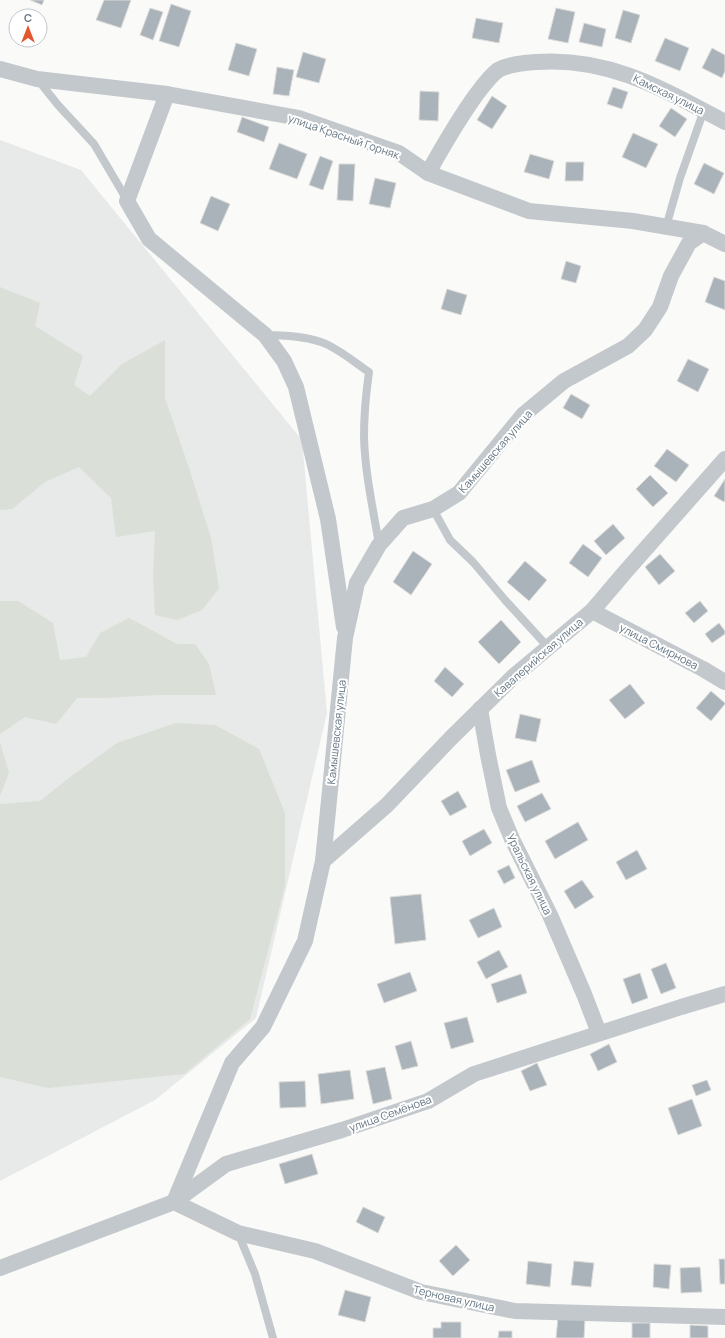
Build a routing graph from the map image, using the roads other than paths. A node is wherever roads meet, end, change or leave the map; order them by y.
1 (0, 69) edge
2 (37, 79) junction
3 (167, 94) junction
4 (704, 110) junction
5 (725, 122) edge
6 (428, 173) junction
7 (127, 201) junction
8 (666, 227) junction
9 (703, 233) junction
10 (725, 244) edge
11 (265, 334) junction
12 (725, 459) edge
13 (433, 509) junction
14 (379, 545) junction
15 (592, 611) junction
16 (345, 638) junction
17 (548, 647) junction
18 (725, 682) edge
19 (480, 708) junction
20 (323, 861) junction
21 (725, 994) edge
22 (599, 1033) junction
23 (174, 1202) junction
24 (238, 1233) junction
25 (0, 1268) edge
26 (725, 1317) edge
27 (273, 1338) edge

1 - 2 street, улица Красный Горняк
2 - 3 street, улица Красный Горняк
2 - 7 lane
3 - 6 street, улица Красный Горняк
3 - 7 street
4 - 5 street, Камская улица
4 - 6 street, Камская улица
4 - 8 lane
6 - 8 street, улица Красный Горняк
7 - 11 street
8 - 9 street, улица Красный Горняк
9 - 10 street, улица Красный Горняк
9 - 13 street, Камышевская улица
11 - 14 lane
11 - 16 street
12 - 15 street, Кавалерийская улица
13 - 14 street, Камышевская улица
13 - 17 lane
14 - 16 street, Камышевская улица
15 - 17 street, Кавалерийская улица
15 - 18 street, улица Смирнова
16 - 20 street, Камышевская улица
17 - 19 street, Кавалерийская улица
19 - 20 street, Кавалерийская улица
19 - 22 street, Уральская улица
20 - 23 street, Камышевская улица
21 - 22 street, улица Семёнова
22 - 23 street, улица Семёнова
23 - 24 street, Терновая улица
23 - 25 street, улица Семёнова
24 - 26 street, Терновая улица
24 - 27 lane

